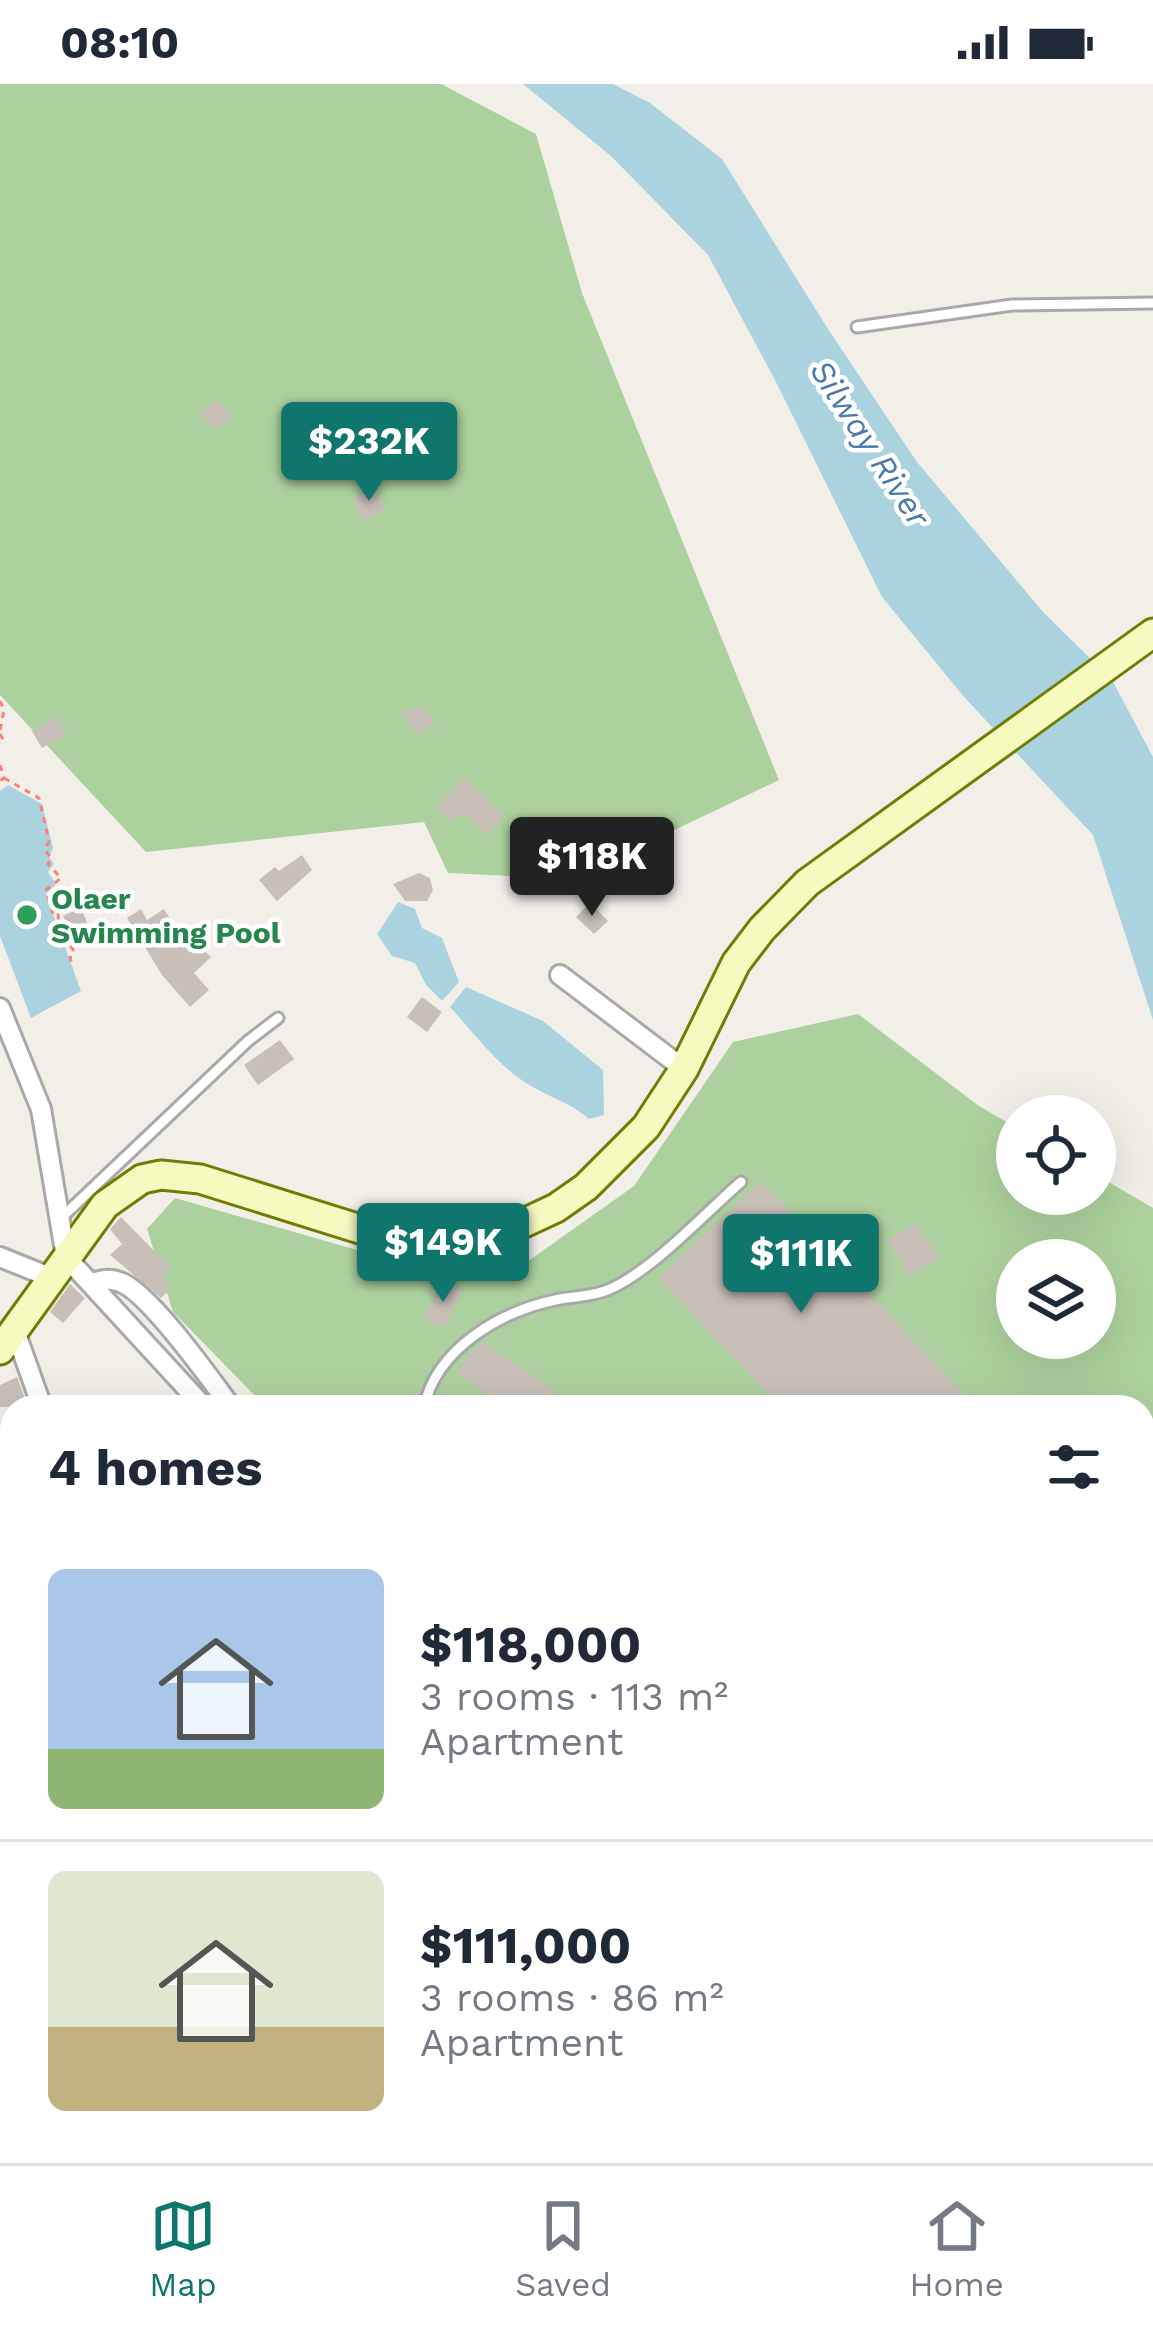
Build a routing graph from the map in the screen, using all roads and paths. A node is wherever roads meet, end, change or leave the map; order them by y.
1 (1153, 303) edge
2 (857, 327) dead end
3 (1153, 633) edge
4 (0, 701) edge
5 (0, 732) edge
6 (0, 742) edge
7 (0, 765) edge
8 (2, 780) edge
9 (73, 966) dead end
10 (560, 975) dead end
11 (0, 1008) edge
12 (278, 1018) dead end
13 (684, 1070) junction
14 (741, 1182) dead end
15 (60, 1219) junction
16 (0, 1257) edge
17 (59, 1268) junction
18 (92, 1284) junction
19 (8, 1340) edge
20 (175, 1378) junction
21 (36, 1395) edge
22 (179, 1395) edge
23 (192, 1395) edge
24 (222, 1395) edge
25 (428, 1395) edge

1 - 2 lane
3 - 13 main road
4 - 5 path
5 - 6 path
7 - 8 path
8 - 9 path
10 - 13 street
11 - 15 street
12 - 15 lane
13 - 17 main road
14 - 25 lane
15 - 17 street
16 - 17 street
17 - 18 street
17 - 19 main road
18 - 20 street
18 - 24 street
19 - 21 street
20 - 22 street
20 - 23 street

